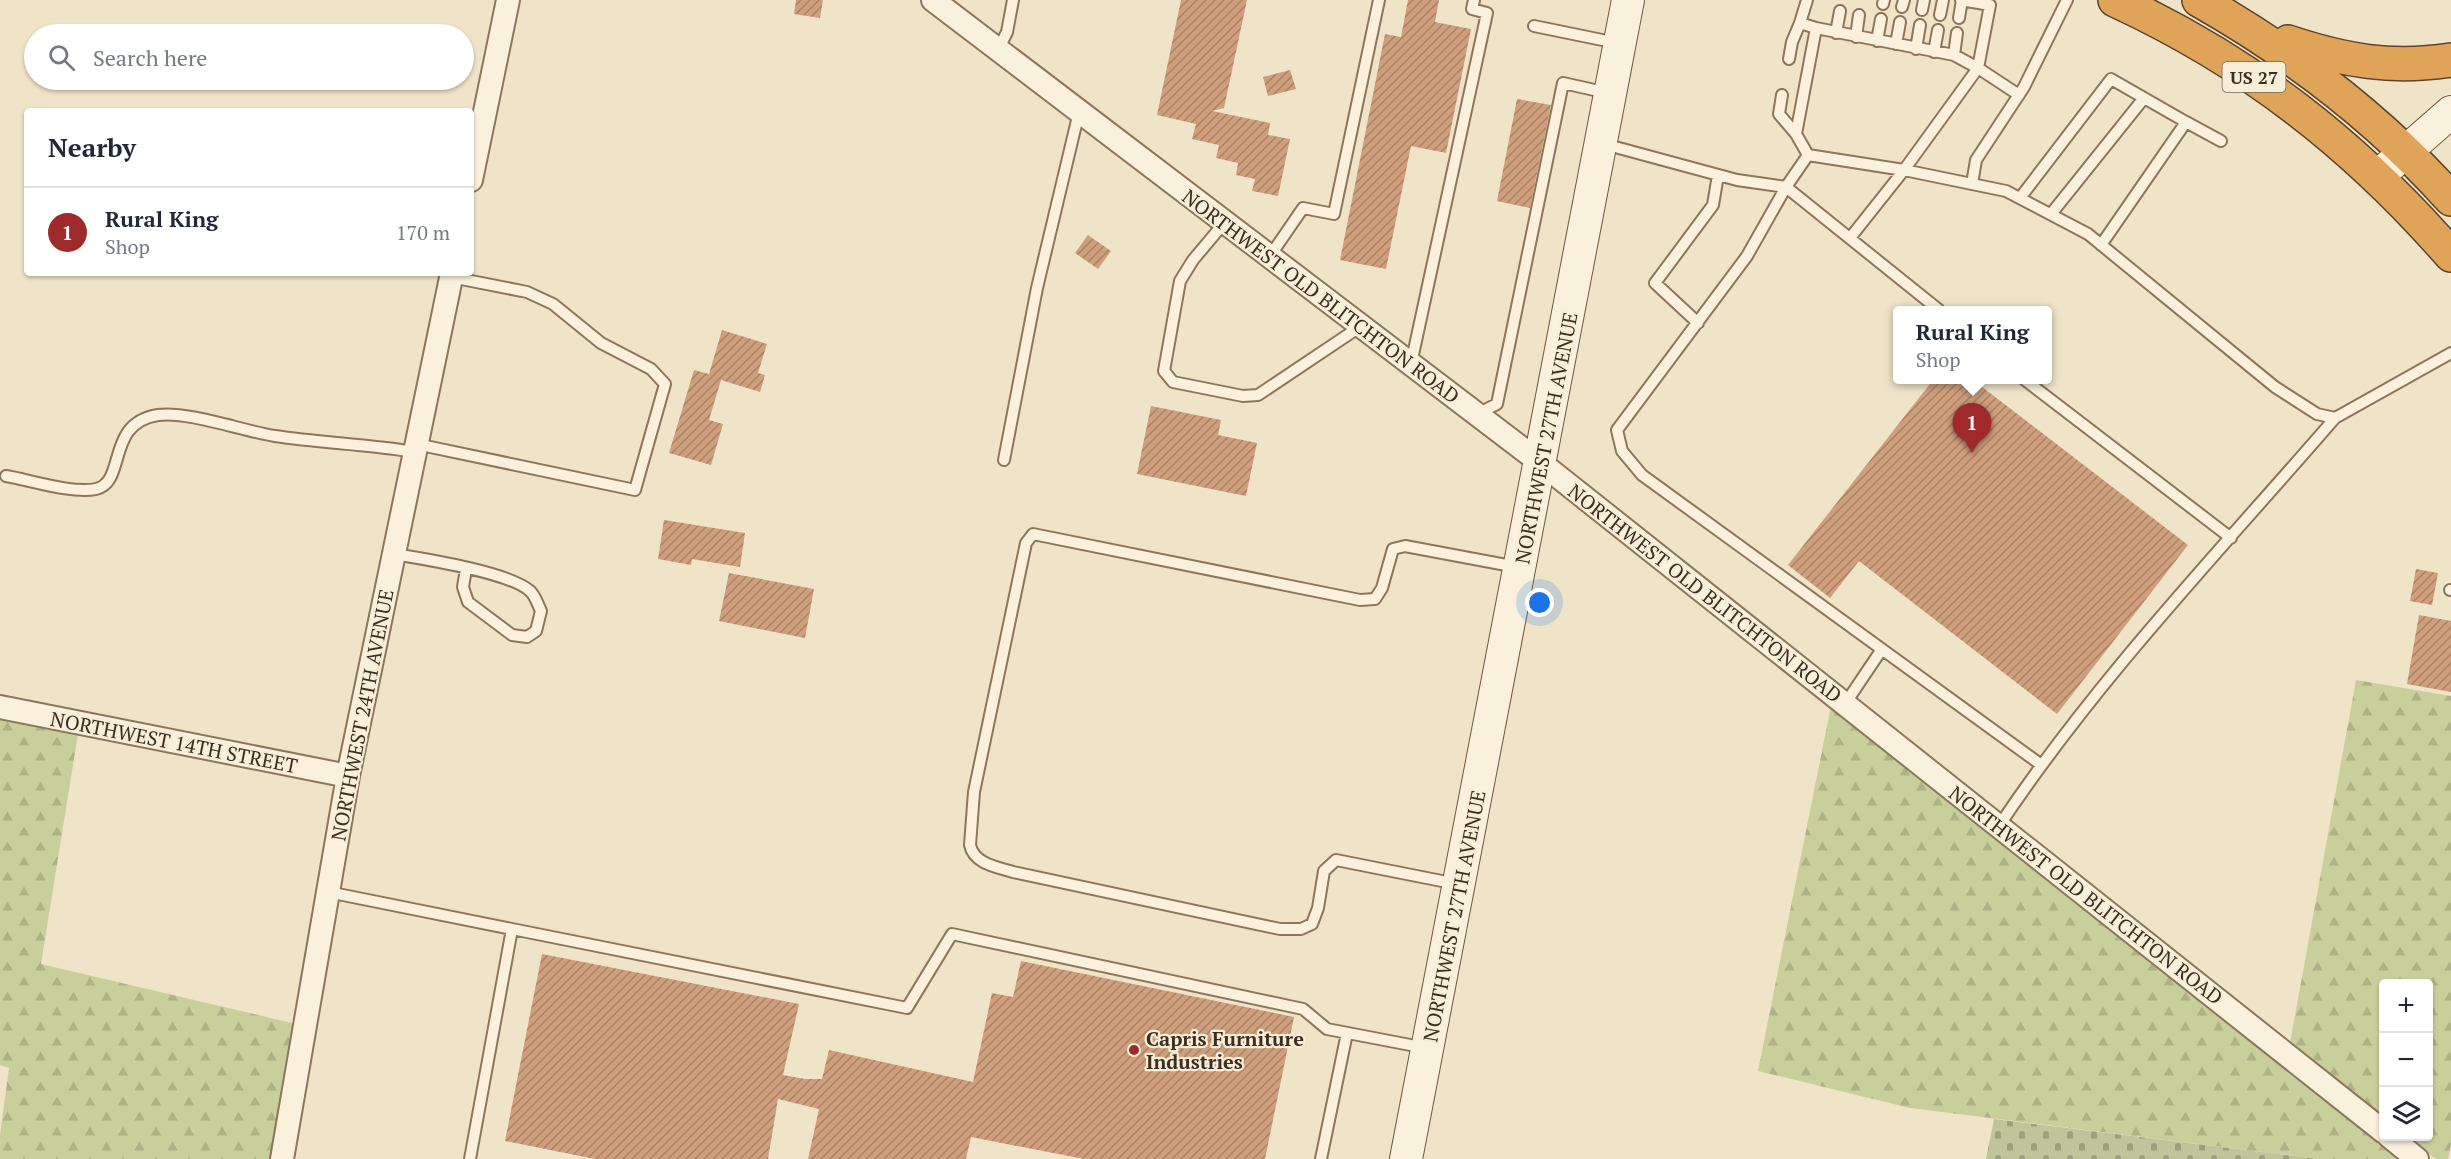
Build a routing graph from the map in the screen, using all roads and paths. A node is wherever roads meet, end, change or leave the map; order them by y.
1 (508, 0) edge
2 (933, 0) edge
3 (1013, 0) edge
4 (1379, 0) edge
5 (1474, 0) edge
6 (1628, 0) edge
7 (1807, 0) edge
8 (1943, 0) edge
9 (1961, 0) edge
10 (2067, 0) edge
11 (2115, 0) edge
12 (2199, 0) edge
13 (1840, 10) dead end
14 (1859, 15) dead end
15 (1940, 15) dead end
16 (1959, 18) dead end
17 (1881, 19) dead end
18 (1900, 22) dead end
19 (1800, 23) junction
20 (1920, 25) dead end
21 (1534, 26) dead end
22 (1816, 28) junction
23 (2250, 29) junction
24 (1938, 30) dead end
25 (1836, 33) junction
26 (1957, 33) dead end
27 (1856, 37) junction
28 (1877, 40) junction
29 (1620, 44) junction
30 (1896, 44) junction
31 (1916, 48) junction
32 (998, 50) junction
33 (1934, 52) junction
34 (1954, 55) junction
35 (1789, 59) dead end
36 (2451, 60) edge
37 (1978, 68) junction
38 (1611, 93) junction
39 (1782, 95) dead end
40 (2019, 95) junction
41 (2144, 98) junction
42 (1079, 112) junction
43 (2451, 112) edge
44 (2186, 122) junction
45 (1796, 134) junction
46 (2221, 141) dead end
47 (1601, 143) junction
48 (2406, 151) junction
49 (1808, 155) junction
50 (474, 165) edge
51 (1904, 170) junction
52 (1718, 175) junction
53 (2378, 176) junction
54 (1972, 184) junction
55 (1786, 187) junction
56 (2020, 198) junction
57 (2451, 199) edge
58 (2051, 214) junction
59 (1225, 222) junction
60 (1850, 238) junction
61 (2101, 245) junction
62 (2451, 255) edge
63 (1270, 256) junction
64 (451, 276) edge
65 (455, 276) edge
66 (1934, 306) edge
67 (1698, 323) junction
68 (1361, 326) junction
69 (2451, 353) edge
70 (1411, 364) junction
71 (2030, 384) edge
72 (1477, 414) junction
73 (2335, 418) junction
74 (416, 448) junction
75 (1004, 460) dead end
76 (1541, 463) junction
77 (6, 476) dead end
78 (2231, 538) junction
79 (394, 554) junction
80 (1521, 568) junction
81 (466, 569) junction
82 (1882, 649) junction
83 (1845, 704) junction
84 (0, 707) edge
85 (2040, 764) junction
86 (348, 776) junction
87 (1999, 826) junction
88 (1460, 884) junction
89 (328, 892) junction
90 (512, 929) junction
91 (1347, 1033) junction
92 (1428, 1048) junction
93 (2379, 1128) edge
94 (2394, 1141) edge
95 (282, 1159) edge
96 (470, 1159) edge
97 (1321, 1159) edge
98 (1406, 1159) edge
99 (2417, 1159) edge

1 - 50 street
2 - 32 street, NORTHWEST OLD BLITCHTON ROAD
3 - 32 lane
4 - 63 lane
5 - 70 lane
6 - 29 street, NORTHWEST 27TH AVENUE
7 - 19 lane
8 - 15 lane
9 - 16 lane
9 - 37 lane
10 - 40 lane
11 - 53 highway, US 27
12 - 23 highway, US 27
13 - 25 lane
14 - 27 lane
17 - 28 lane
18 - 30 lane
19 - 22 lane
19 - 35 lane
20 - 31 lane
21 - 29 lane
22 - 25 lane
22 - 45 lane
23 - 36 highway
23 - 48 highway, US 27
24 - 33 lane
25 - 27 lane
26 - 34 lane
27 - 28 lane
28 - 30 lane
29 - 38 street, NORTHWEST 27TH AVENUE
30 - 31 lane
31 - 33 lane
32 - 42 street, NORTHWEST OLD BLITCHTON ROAD
33 - 34 lane
34 - 37 lane
37 - 40 lane
37 - 51 lane
38 - 47 street, NORTHWEST 27TH AVENUE
38 - 72 lane
39 - 45 lane
40 - 54 lane
41 - 44 lane
41 - 56 lane
41 - 58 lane
42 - 59 street, NORTHWEST OLD BLITCHTON ROAD
42 - 75 lane
43 - 48 street
44 - 46 lane
44 - 61 lane
45 - 49 lane
47 - 52 lane
47 - 76 street, NORTHWEST 27TH AVENUE
48 - 53 street
48 - 57 highway, US 27
49 - 51 lane
49 - 55 lane
51 - 54 lane
51 - 60 lane
52 - 55 lane
52 - 67 lane
53 - 62 highway, US 27
54 - 56 lane
55 - 60 lane
55 - 67 lane
56 - 58 lane
58 - 61 lane
59 - 63 street, NORTHWEST OLD BLITCHTON ROAD
59 - 68 lane
60 - 66 lane
61 - 73 lane
63 - 68 street, NORTHWEST OLD BLITCHTON ROAD
64 - 74 street, NORTHWEST 24TH AVENUE
65 - 74 lane
67 - 82 lane
68 - 70 street, NORTHWEST OLD BLITCHTON ROAD
69 - 73 lane
70 - 72 street, NORTHWEST OLD BLITCHTON ROAD
71 - 78 lane
72 - 76 street, NORTHWEST OLD BLITCHTON ROAD
73 - 78 lane
74 - 77 lane
74 - 79 street, NORTHWEST 24TH AVENUE
76 - 80 street, NORTHWEST 27TH AVENUE
76 - 83 street, NORTHWEST OLD BLITCHTON ROAD
78 - 85 lane
79 - 81 lane
79 - 86 street, NORTHWEST 24TH AVENUE
80 - 88 street, NORTHWEST 27TH AVENUE
80 - 88 lane
81 - 81 lane
82 - 83 lane
82 - 85 lane
83 - 87 street, NORTHWEST OLD BLITCHTON ROAD
84 - 86 street, NORTHWEST 14TH STREET
85 - 87 lane
86 - 89 street, NORTHWEST 24TH AVENUE
87 - 93 street, NORTHWEST OLD BLITCHTON ROAD
88 - 92 street, NORTHWEST 27TH AVENUE
89 - 90 lane
89 - 95 street, NORTHWEST 24TH AVENUE
90 - 91 lane
90 - 96 lane
91 - 92 lane
91 - 97 lane
92 - 98 street, NORTHWEST 27TH AVENUE
94 - 99 street

